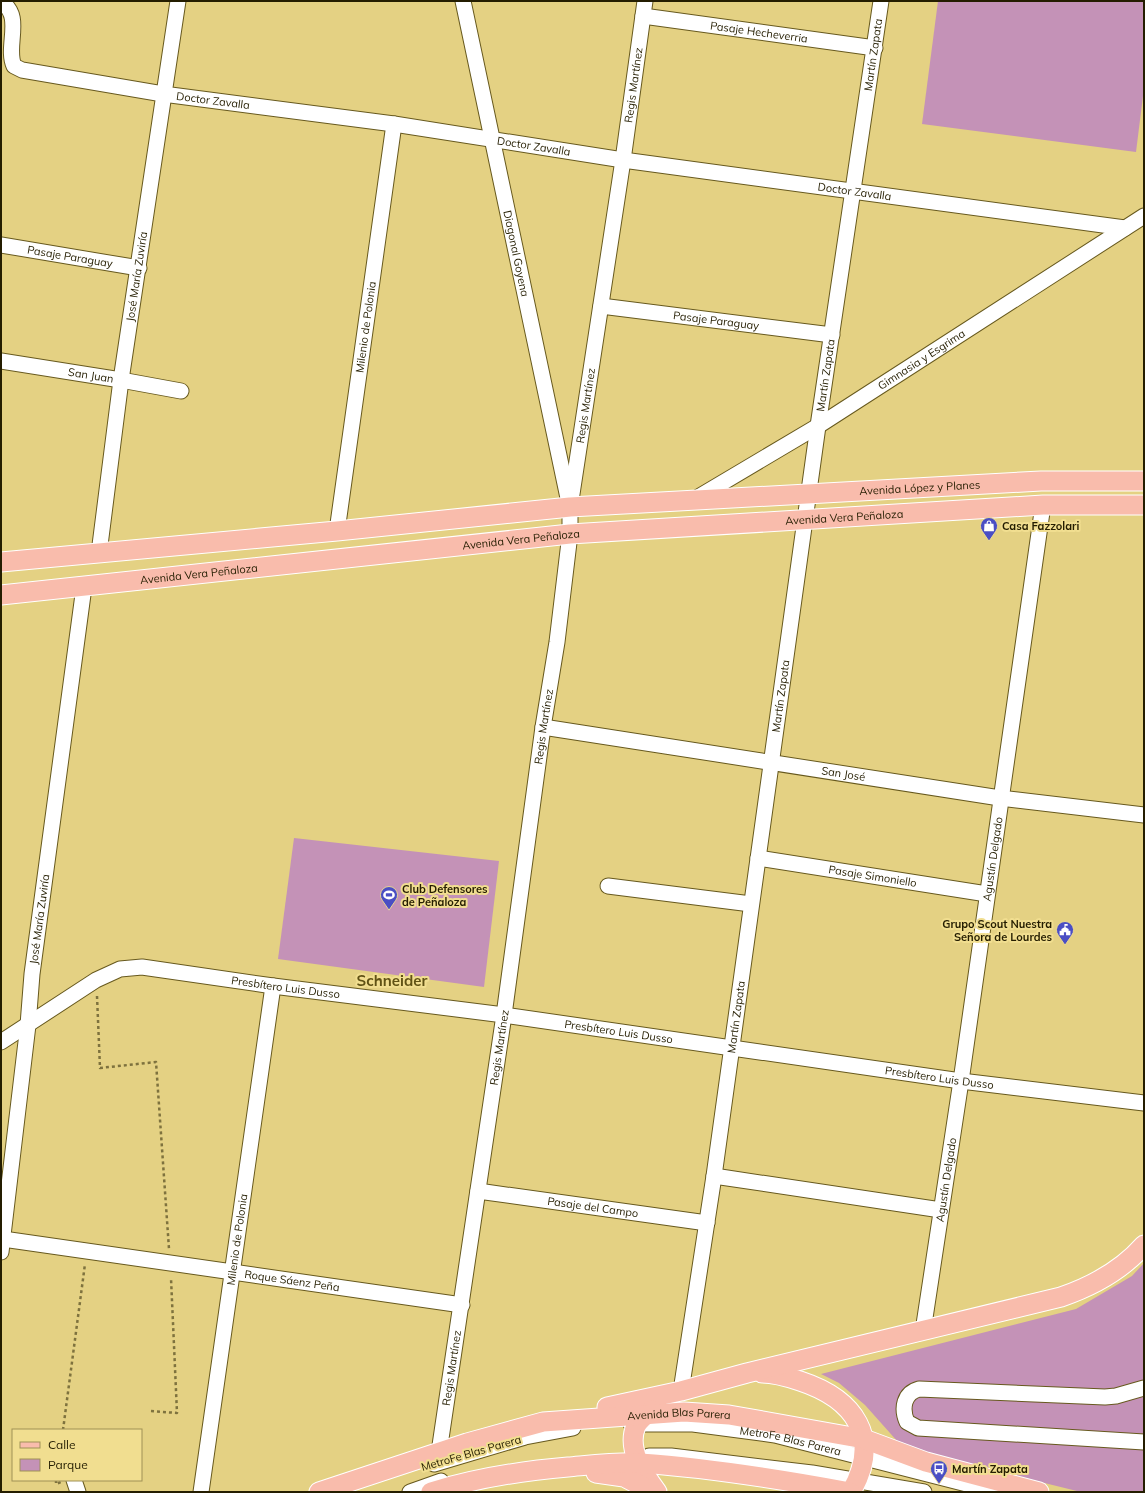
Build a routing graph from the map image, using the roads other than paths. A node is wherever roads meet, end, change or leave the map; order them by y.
1 (178, 1) edge
2 (462, 1) edge
3 (881, 1) edge
4 (1, 2) edge
5 (644, 8) edge
6 (875, 48) junction
7 (163, 94) junction
8 (394, 124) junction
9 (492, 140) junction
10 (623, 160) junction
11 (854, 192) junction
12 (1144, 216) edge
13 (1125, 228) junction
14 (1, 245) edge
15 (139, 268) junction
16 (601, 306) junction
17 (832, 335) junction
18 (1, 361) edge
19 (121, 380) junction
20 (181, 391) dead end
21 (818, 426) junction
22 (1144, 481) edge
23 (808, 493) junction
24 (695, 499) junction
25 (1043, 505) junction
26 (1144, 505) edge
27 (570, 506) junction
28 (805, 520) junction
29 (337, 531) junction
30 (570, 534) junction
31 (99, 553) junction
32 (1, 562) edge
33 (84, 587) junction
34 (1, 595) edge
35 (543, 728) junction
36 (771, 763) junction
37 (1000, 798) junction
38 (1144, 815) edge
39 (758, 858) junction
40 (608, 886) dead end
41 (987, 894) junction
42 (751, 904) junction
43 (273, 986) junction
44 (504, 1015) junction
45 (28, 1025) junction
46 (1, 1042) edge
47 (732, 1048) junction
48 (961, 1081) junction
49 (1144, 1103) edge
50 (714, 1176) junction
51 (478, 1192) junction
52 (941, 1210) junction
53 (707, 1223) junction
54 (1144, 1245) edge
55 (2, 1246) edge
56 (232, 1271) junction
57 (462, 1305) junction
58 (923, 1331) junction
59 (747, 1373) junction
60 (1144, 1388) edge
61 (681, 1391) junction
62 (845, 1404) junction
63 (642, 1419) junction
64 (543, 1422) junction
65 (864, 1439) junction
66 (1144, 1442) edge
67 (439, 1452) junction
68 (863, 1458) junction
69 (637, 1460) junction
70 (926, 1462) junction
71 (527, 1471) junction
72 (74, 1481) edge
73 (853, 1488) edge
74 (78, 1492) edge
75 (201, 1492) edge
76 (319, 1492) edge
77 (348, 1492) edge
78 (410, 1492) edge
79 (431, 1492) edge
80 (653, 1492) edge
81 (657, 1492) edge
82 (924, 1492) edge
83 (998, 1492) edge
84 (1039, 1492) edge

1 - 7 street, José María Zuviría
2 - 9 street, Diagonal Goyena
3 - 6 street, Martín Zapata
4 - 7 street, Doctor Zavalla
5 - 6 street, Pasaje Hecheverria
5 - 10 street, Regis Martínez
6 - 11 street, Martín Zapata
7 - 8 street, Doctor Zavalla
7 - 15 street, José María Zuviría
8 - 9 street, Doctor Zavalla
8 - 29 street, Milenio de Polonia
9 - 10 street, Doctor Zavalla
9 - 27 street, Diagonal Goyena
10 - 11 street, Doctor Zavalla
10 - 16 street, Regis Martínez
11 - 13 street, Doctor Zavalla
11 - 17 street, Martín Zapata
12 - 13 street, Gimnasia y Esgrima
13 - 21 street, Gimnasia y Esgrima
14 - 15 street, Pasaje Paraguay
15 - 19 street, José María Zuviría
16 - 17 street, Pasaje Paraguay
16 - 27 street, Regis Martínez
17 - 21 street, Martín Zapata
18 - 19 street, San Juan
19 - 20 street, San Juan
19 - 31 street, José María Zuviría
21 - 23 street, Martín Zapata
21 - 24 street, Gimnasia y Esgrima
22 - 23 main road, Avenida López y Planes
23 - 24 main road, Avenida López y Planes
23 - 28 street, Martín Zapata
24 - 27 main road
25 - 26 main road
25 - 28 main road, Avenida Vera Peñaloza
25 - 37 street, Agustín Delgado
27 - 29 main road
27 - 30 street, Regis Martínez
28 - 30 main road, Avenida Vera Peñaloza
28 - 36 street, Martín Zapata
29 - 31 main road
30 - 33 main road, Avenida Vera Peñaloza
30 - 35 street, Regis Martínez
31 - 32 main road
33 - 34 main road, Avenida Vera Peñaloza
33 - 45 street, José María Zuviría
35 - 36 street, San José
35 - 44 street, Regis Martínez
36 - 37 street, San José
36 - 39 street, Martín Zapata
37 - 38 street, San José
37 - 41 street, Agustín Delgado
39 - 41 street, Pasaje Simoniello
39 - 42 street, Martín Zapata
40 - 42 street
41 - 48 street, Agustín Delgado
42 - 47 street, Martín Zapata
43 - 44 street, Presbítero Luis Dusso
43 - 45 street, Presbítero Luis Dusso
43 - 56 street, Milenio de Polonia
44 - 47 street, Presbítero Luis Dusso
44 - 51 street, Regis Martínez
45 - 46 street, Presbítero Luis Dusso
45 - 55 street, José María Zuviría
47 - 48 street, Presbítero Luis Dusso
47 - 50 street, Martín Zapata
48 - 49 street, Presbítero Luis Dusso
48 - 52 street, Agustín Delgado
50 - 52 street
50 - 53 street, Martín Zapata
51 - 53 street, Pasaje del Campo
51 - 57 street, Regis Martínez
52 - 58 street, Agustín Delgado
53 - 61 street, Martín Zapata
54 - 58 main road
55 - 56 street, Roque Sáenz Peña
56 - 57 street, Roque Sáenz Peña
56 - 75 street, Milenio de Polonia
57 - 67 street, Regis Martínez
58 - 59 main road
59 - 61 main road
59 - 62 main road
60 - 66 street
61 - 63 main road
61 - 64 main road
62 - 65 main road
62 - 70 main road
63 - 64 main road, Avenida Blas Parera
63 - 65 main road, Avenida Blas Parera
63 - 68 street, MetroFe Blas Parera
63 - 69 main road
63 - 77 street, MetroFe Blas Parera
64 - 67 main road, Avenida Blas Parera
65 - 68 main road
65 - 70 main road, Avenida Blas Parera
67 - 76 main road, Avenida Blas Parera
68 - 73 main road
68 - 83 street, MetroFe Blas Parera
69 - 71 main road
69 - 73 main road
69 - 78 street, MetroFe Blas Parera
69 - 81 main road
70 - 84 main road, Avenida Blas Parera
71 - 79 main road
71 - 80 main road
72 - 74 street
73 - 82 street

